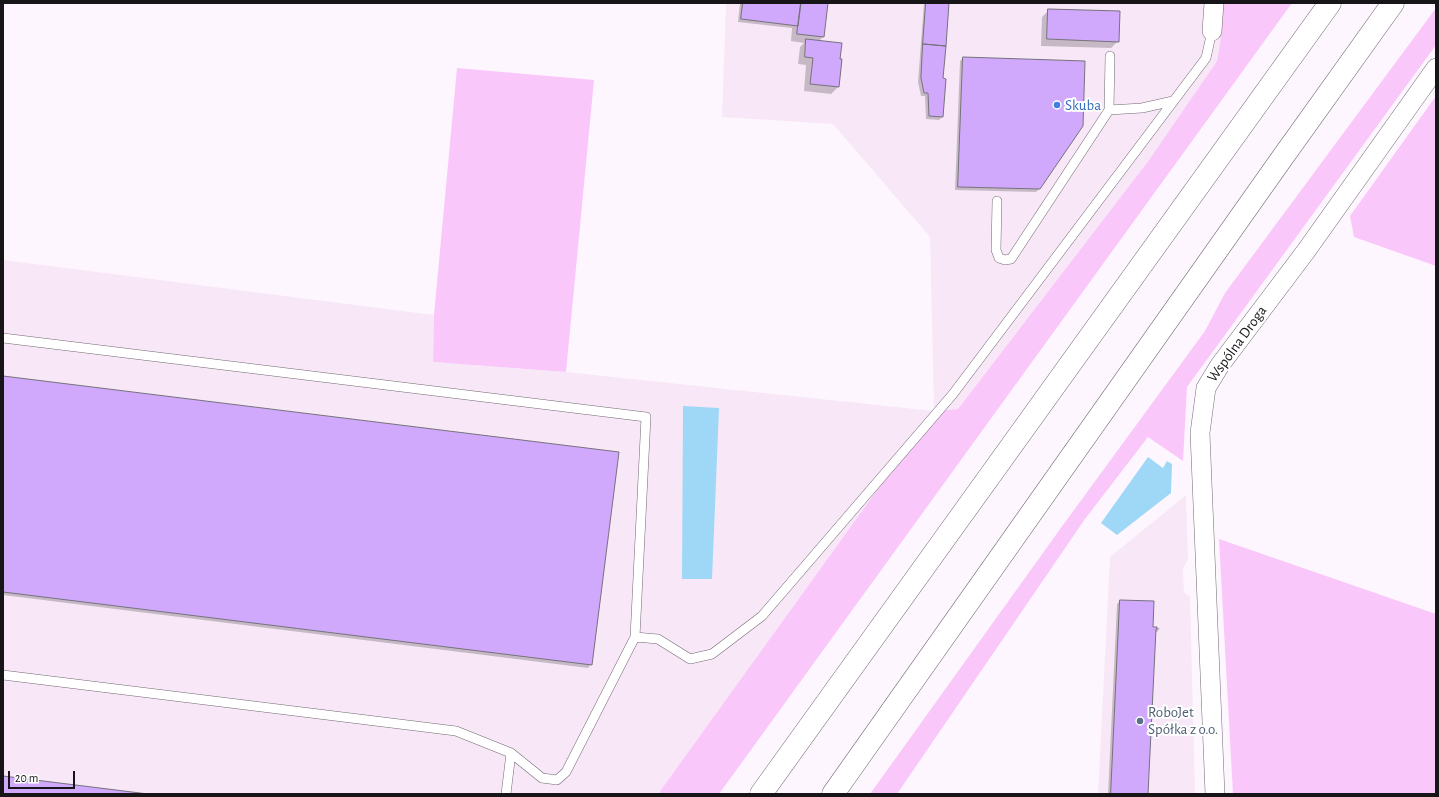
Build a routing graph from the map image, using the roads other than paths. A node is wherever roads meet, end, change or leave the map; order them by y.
1 (1214, 3) edge
2 (1330, 3) edge
3 (1393, 3) edge
4 (1212, 31) joint
5 (1110, 56) dead end
6 (1436, 68) edge
7 (1173, 101) junction
8 (1109, 110) junction
9 (997, 201) dead end
10 (3, 338) edge
11 (635, 636) junction
12 (3, 675) edge
13 (511, 753) junction
14 (506, 794) edge
15 (761, 794) edge
16 (833, 794) edge
17 (1215, 794) edge

1 - 4 street
2 - 15 highway
3 - 16 highway
4 - 7 lane
5 - 8 lane
6 - 17 street, Wspólna Droga
7 - 8 lane
7 - 11 lane
8 - 9 lane
10 - 11 lane
11 - 13 lane
12 - 13 lane
13 - 14 lane

